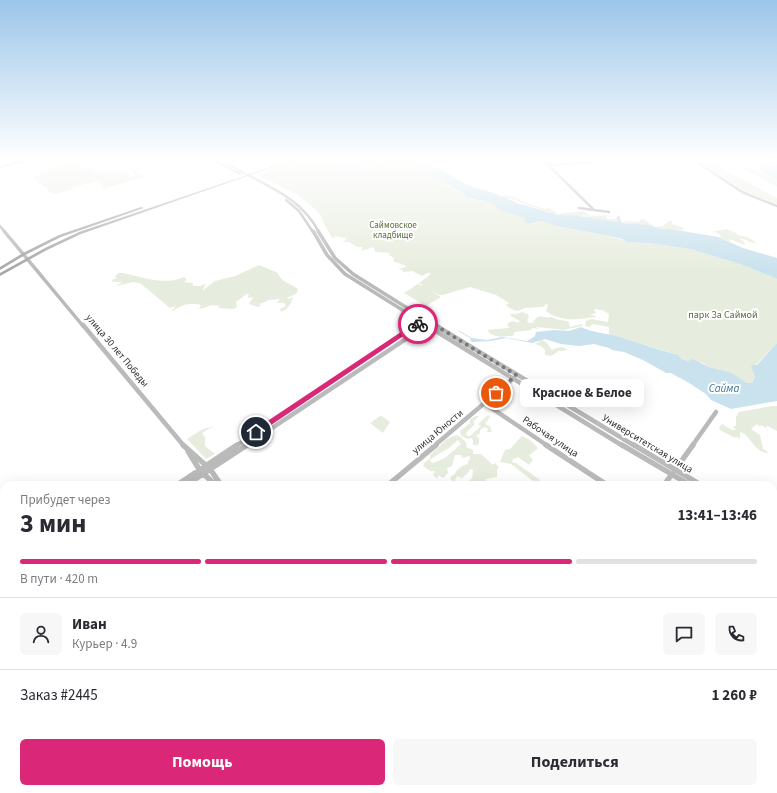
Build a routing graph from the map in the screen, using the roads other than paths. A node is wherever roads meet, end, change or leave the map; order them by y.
1 (181, 196) edge
2 (185, 196) edge
3 (280, 196) edge
4 (576, 196) edge
5 (579, 196) edge
6 (752, 196) edge
7 (777, 206) edge
8 (579, 208) dead end
9 (588, 209) junction
10 (593, 209) junction
11 (609, 212) dead end
12 (0, 226) edge
13 (24, 254) junction
14 (28, 259) junction
15 (0, 269) edge
16 (0, 275) edge
17 (423, 321) junction
18 (428, 324) junction
19 (514, 377) junction
20 (484, 403) junction
21 (716, 412) dead end
22 (187, 449) junction
23 (208, 467) junction
24 (201, 472) junction
25 (673, 472) junction
26 (185, 481) edge
27 (191, 481) edge
28 (211, 481) edge
29 (218, 481) edge
30 (393, 481) edge
31 (601, 481) edge
32 (667, 481) edge
33 (685, 481) edge
34 (692, 481) edge

1 - 13 main road
2 - 14 main road
3 - 17 main road, Университетская улица
4 - 9 main road
5 - 10 main road
6 - 7 main road
8 - 9 main road
9 - 10 main road
10 - 11 main road
12 - 13 main road, улица 30 лет Победы
13 - 14 main road, улица 30 лет Победы
13 - 15 main road
14 - 16 main road
14 - 22 main road, улица 30 лет Победы
17 - 18 main road, Университетская улица
17 - 23 main road
18 - 19 main road, Университетская улица
18 - 23 main road
19 - 20 main road, улица Юности
19 - 25 main road, Университетская улица
20 - 30 main road, улица Юности
20 - 31 main road, Рабочая улица
21 - 25 main road
22 - 23 main road, улица 30 лет Победы
22 - 24 main road
23 - 24 main road
23 - 29 main road, улица 30 лет Победы
24 - 26 main road
24 - 27 main road
24 - 28 main road
25 - 32 main road
25 - 33 main road, Университетская улица
25 - 34 main road, Университетская улица

